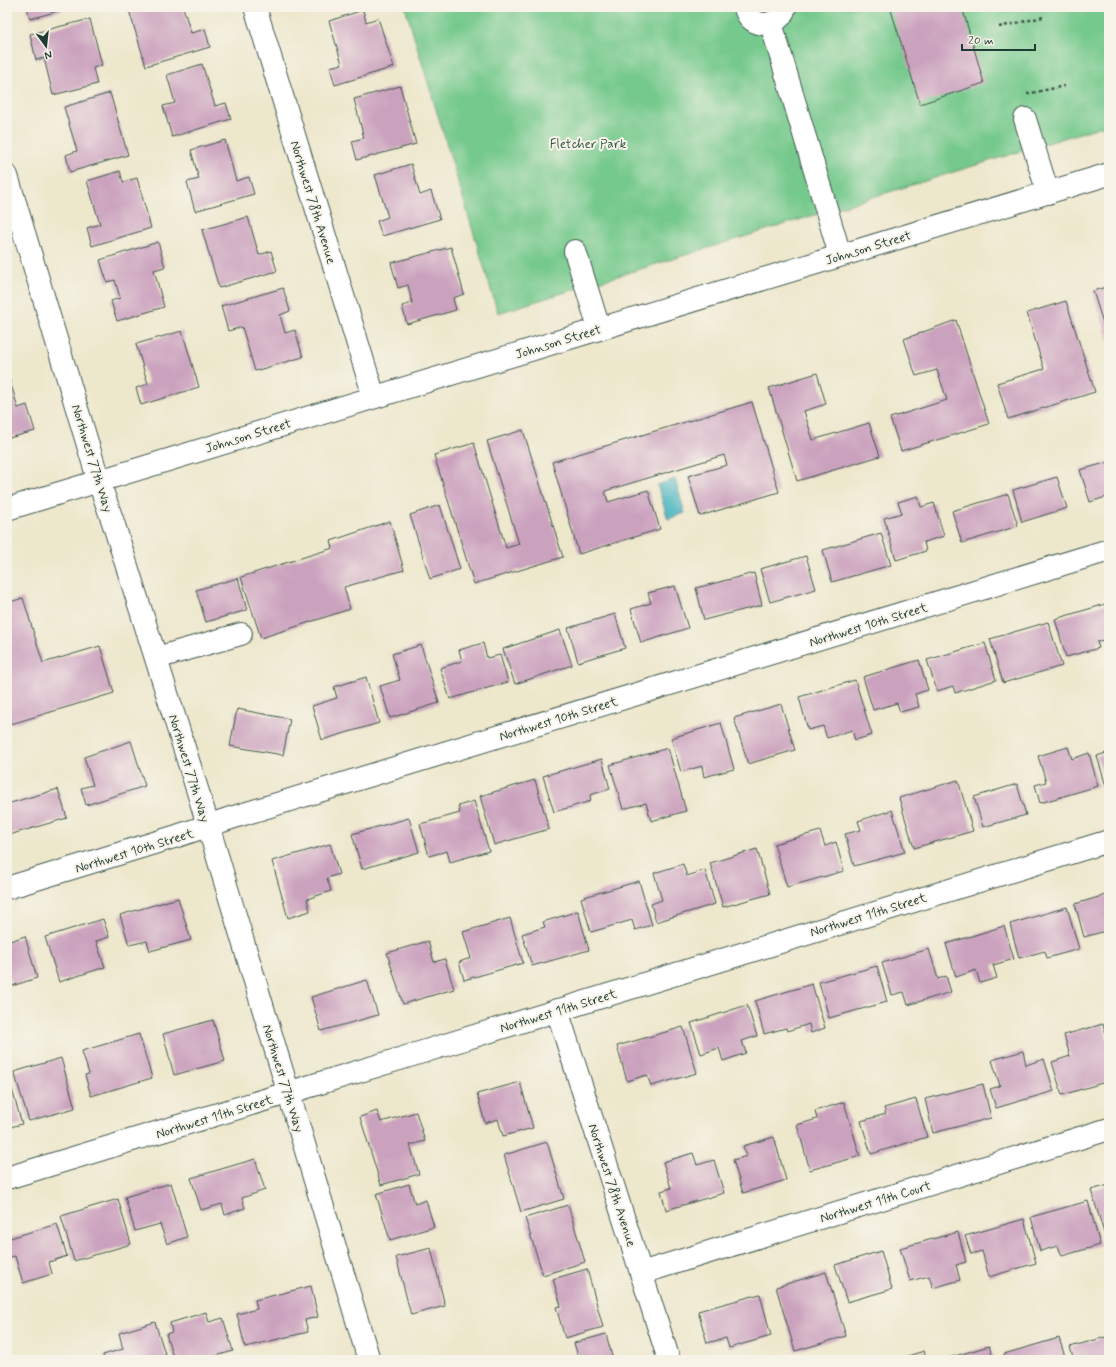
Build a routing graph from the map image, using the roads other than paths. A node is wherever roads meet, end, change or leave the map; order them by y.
1 (255, 7) edge
2 (745, 7) edge
3 (778, 15) edge
4 (1025, 119) dead end
5 (1109, 174) edge
6 (7, 176) edge
7 (1048, 192) junction
8 (10, 201) edge
9 (575, 251) dead end
10 (840, 255) junction
11 (599, 328) junction
12 (374, 397) junction
13 (99, 482) junction
14 (7, 509) edge
15 (1109, 550) edge
16 (241, 634) dead end
17 (156, 658) junction
18 (208, 827) junction
19 (1109, 841) edge
20 (7, 888) edge
21 (557, 1010) junction
22 (289, 1093) junction
23 (1109, 1130) edge
24 (7, 1178) edge
25 (641, 1273) junction
26 (369, 1360) edge
27 (669, 1360) edge

1 - 12 street, Northwest 78th Avenue
2 - 3 street
3 - 10 street
4 - 7 street
5 - 7 street, Johnson Street
6 - 8 street, Northwest 77th Way
7 - 10 street, Johnson Street
8 - 13 street, Northwest 77th Way
9 - 11 street
10 - 11 street, Johnson Street
11 - 12 street, Johnson Street
12 - 13 street, Johnson Street
13 - 14 street, Johnson Street
13 - 17 street, Northwest 77th Way
15 - 18 street, Northwest 10th Street
16 - 17 street
17 - 18 street, Northwest 77th Way
18 - 20 street, Northwest 10th Street
18 - 22 street, Northwest 77th Way
19 - 21 street, Northwest 11th Street
21 - 22 street, Northwest 11th Street
21 - 25 street, Northwest 78th Avenue
22 - 24 street, Northwest 11th Street
22 - 26 street, Northwest 77th Way
23 - 25 street, Northwest 11th Court
25 - 27 street, Northwest 78th Avenue

